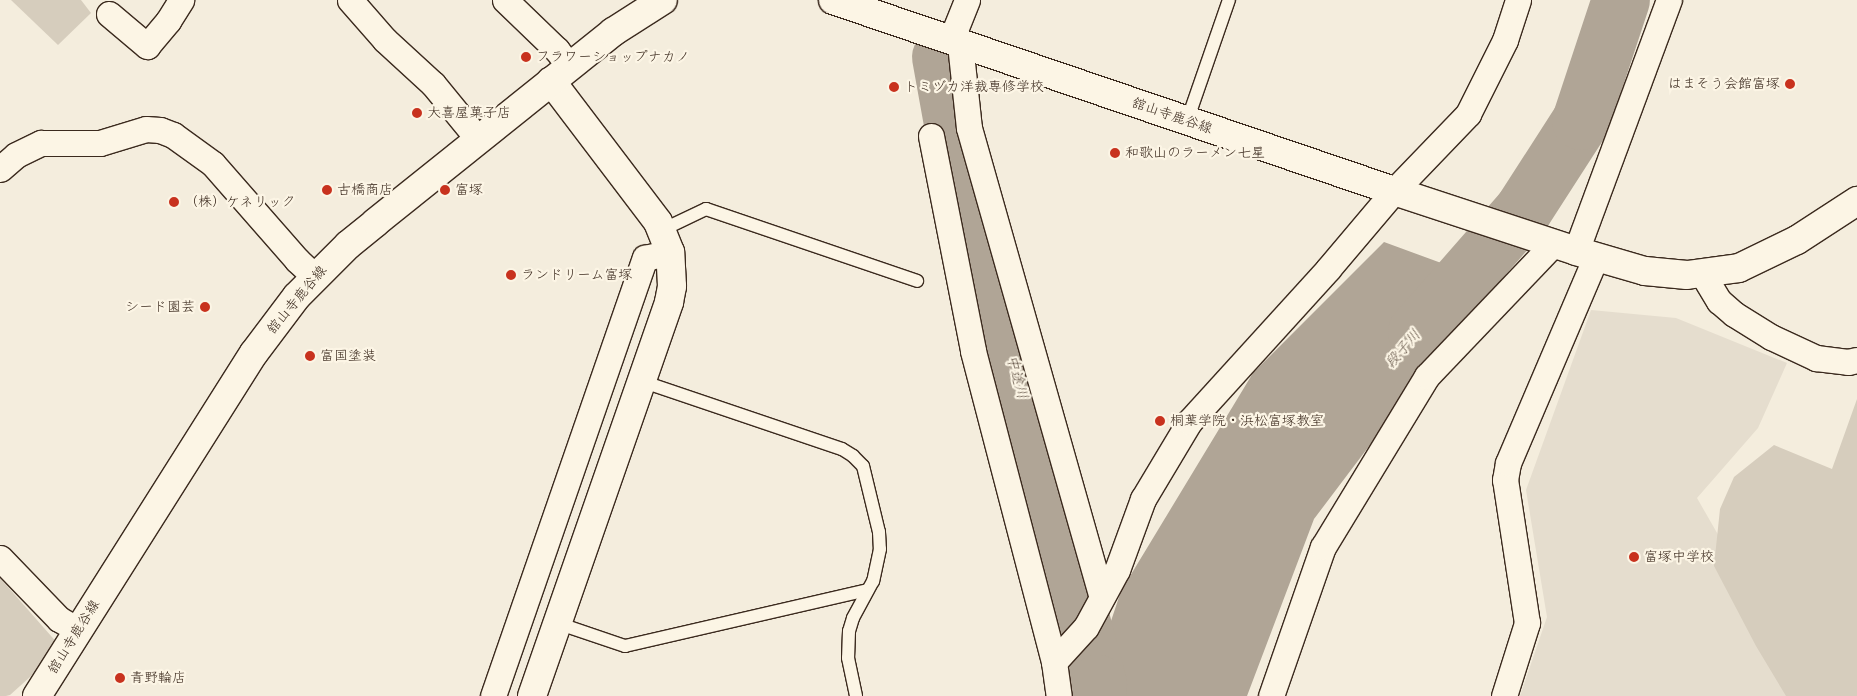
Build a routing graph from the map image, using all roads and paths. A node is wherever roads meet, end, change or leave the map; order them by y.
1 (181, 0) edge
2 (350, 0) edge
3 (505, 0) edge
4 (663, 0) edge
5 (833, 0) edge
6 (967, 0) edge
7 (1229, 0) edge
8 (1518, 0) edge
9 (1669, 0) edge
10 (109, 14) dead end
11 (947, 39) junction
12 (560, 74) junction
13 (1187, 121) junction
14 (931, 136) dead end
15 (478, 139) junction
16 (0, 169) edge
17 (1394, 192) junction
18 (1857, 201) edge
19 (666, 242) junction
20 (1575, 251) junction
21 (1702, 273) junction
22 (315, 277) junction
23 (916, 281) dead end
24 (1857, 360) edge
25 (641, 381) junction
26 (0, 558) edge
27 (868, 590) junction
28 (1102, 597) junction
29 (557, 622) junction
30 (78, 630) junction
31 (1054, 662) junction
32 (37, 696) edge
33 (493, 696) edge
34 (532, 696) edge
35 (856, 696) edge
36 (1059, 696) edge
37 (1271, 696) edge
38 (1504, 696) edge

1 - 10 street
2 - 15 street
3 - 12 street
4 - 12 main road, 舘山寺鹿谷線
5 - 11 main road, 舘山寺鹿谷線
6 - 11 street
7 - 13 lane
8 - 17 street
9 - 20 street
11 - 13 main road, 舘山寺鹿谷線
11 - 28 street
12 - 15 main road, 舘山寺鹿谷線
12 - 19 main road
13 - 17 main road, 舘山寺鹿谷線
14 - 31 street
15 - 22 main road, 舘山寺鹿谷線
16 - 22 street
17 - 20 main road, 舘山寺鹿谷線
17 - 28 street
18 - 21 main road, 舘山寺鹿谷線
19 - 23 lane
19 - 25 main road
19 - 33 street
20 - 21 main road, 舘山寺鹿谷線
20 - 37 street
20 - 38 street
21 - 24 street
22 - 30 main road, 舘山寺鹿谷線
25 - 27 lane
25 - 29 main road
26 - 30 street
27 - 29 lane
27 - 35 lane
28 - 31 street
29 - 34 main road
30 - 32 main road, 舘山寺鹿谷線
31 - 36 street

